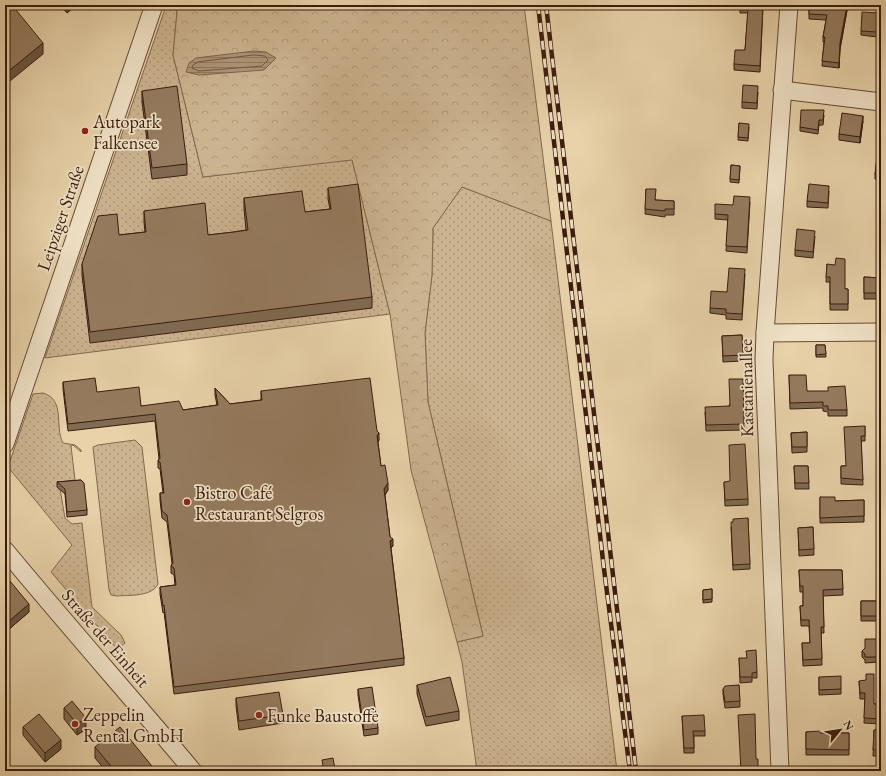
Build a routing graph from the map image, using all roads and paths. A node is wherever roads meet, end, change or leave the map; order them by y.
1 (154, 5) edge
2 (789, 5) edge
3 (782, 90) junction
4 (881, 102) edge
5 (765, 332) junction
6 (881, 332) edge
7 (5, 444) edge
8 (5, 550) edge
9 (193, 771) edge
10 (780, 771) edge

1 - 7 street, Leipziger Straße
2 - 3 street, Kastanienallee
3 - 4 street
3 - 5 street, Kastanienallee
5 - 6 street
5 - 10 street, Kastanienallee
8 - 9 street, Straße der Einheit

